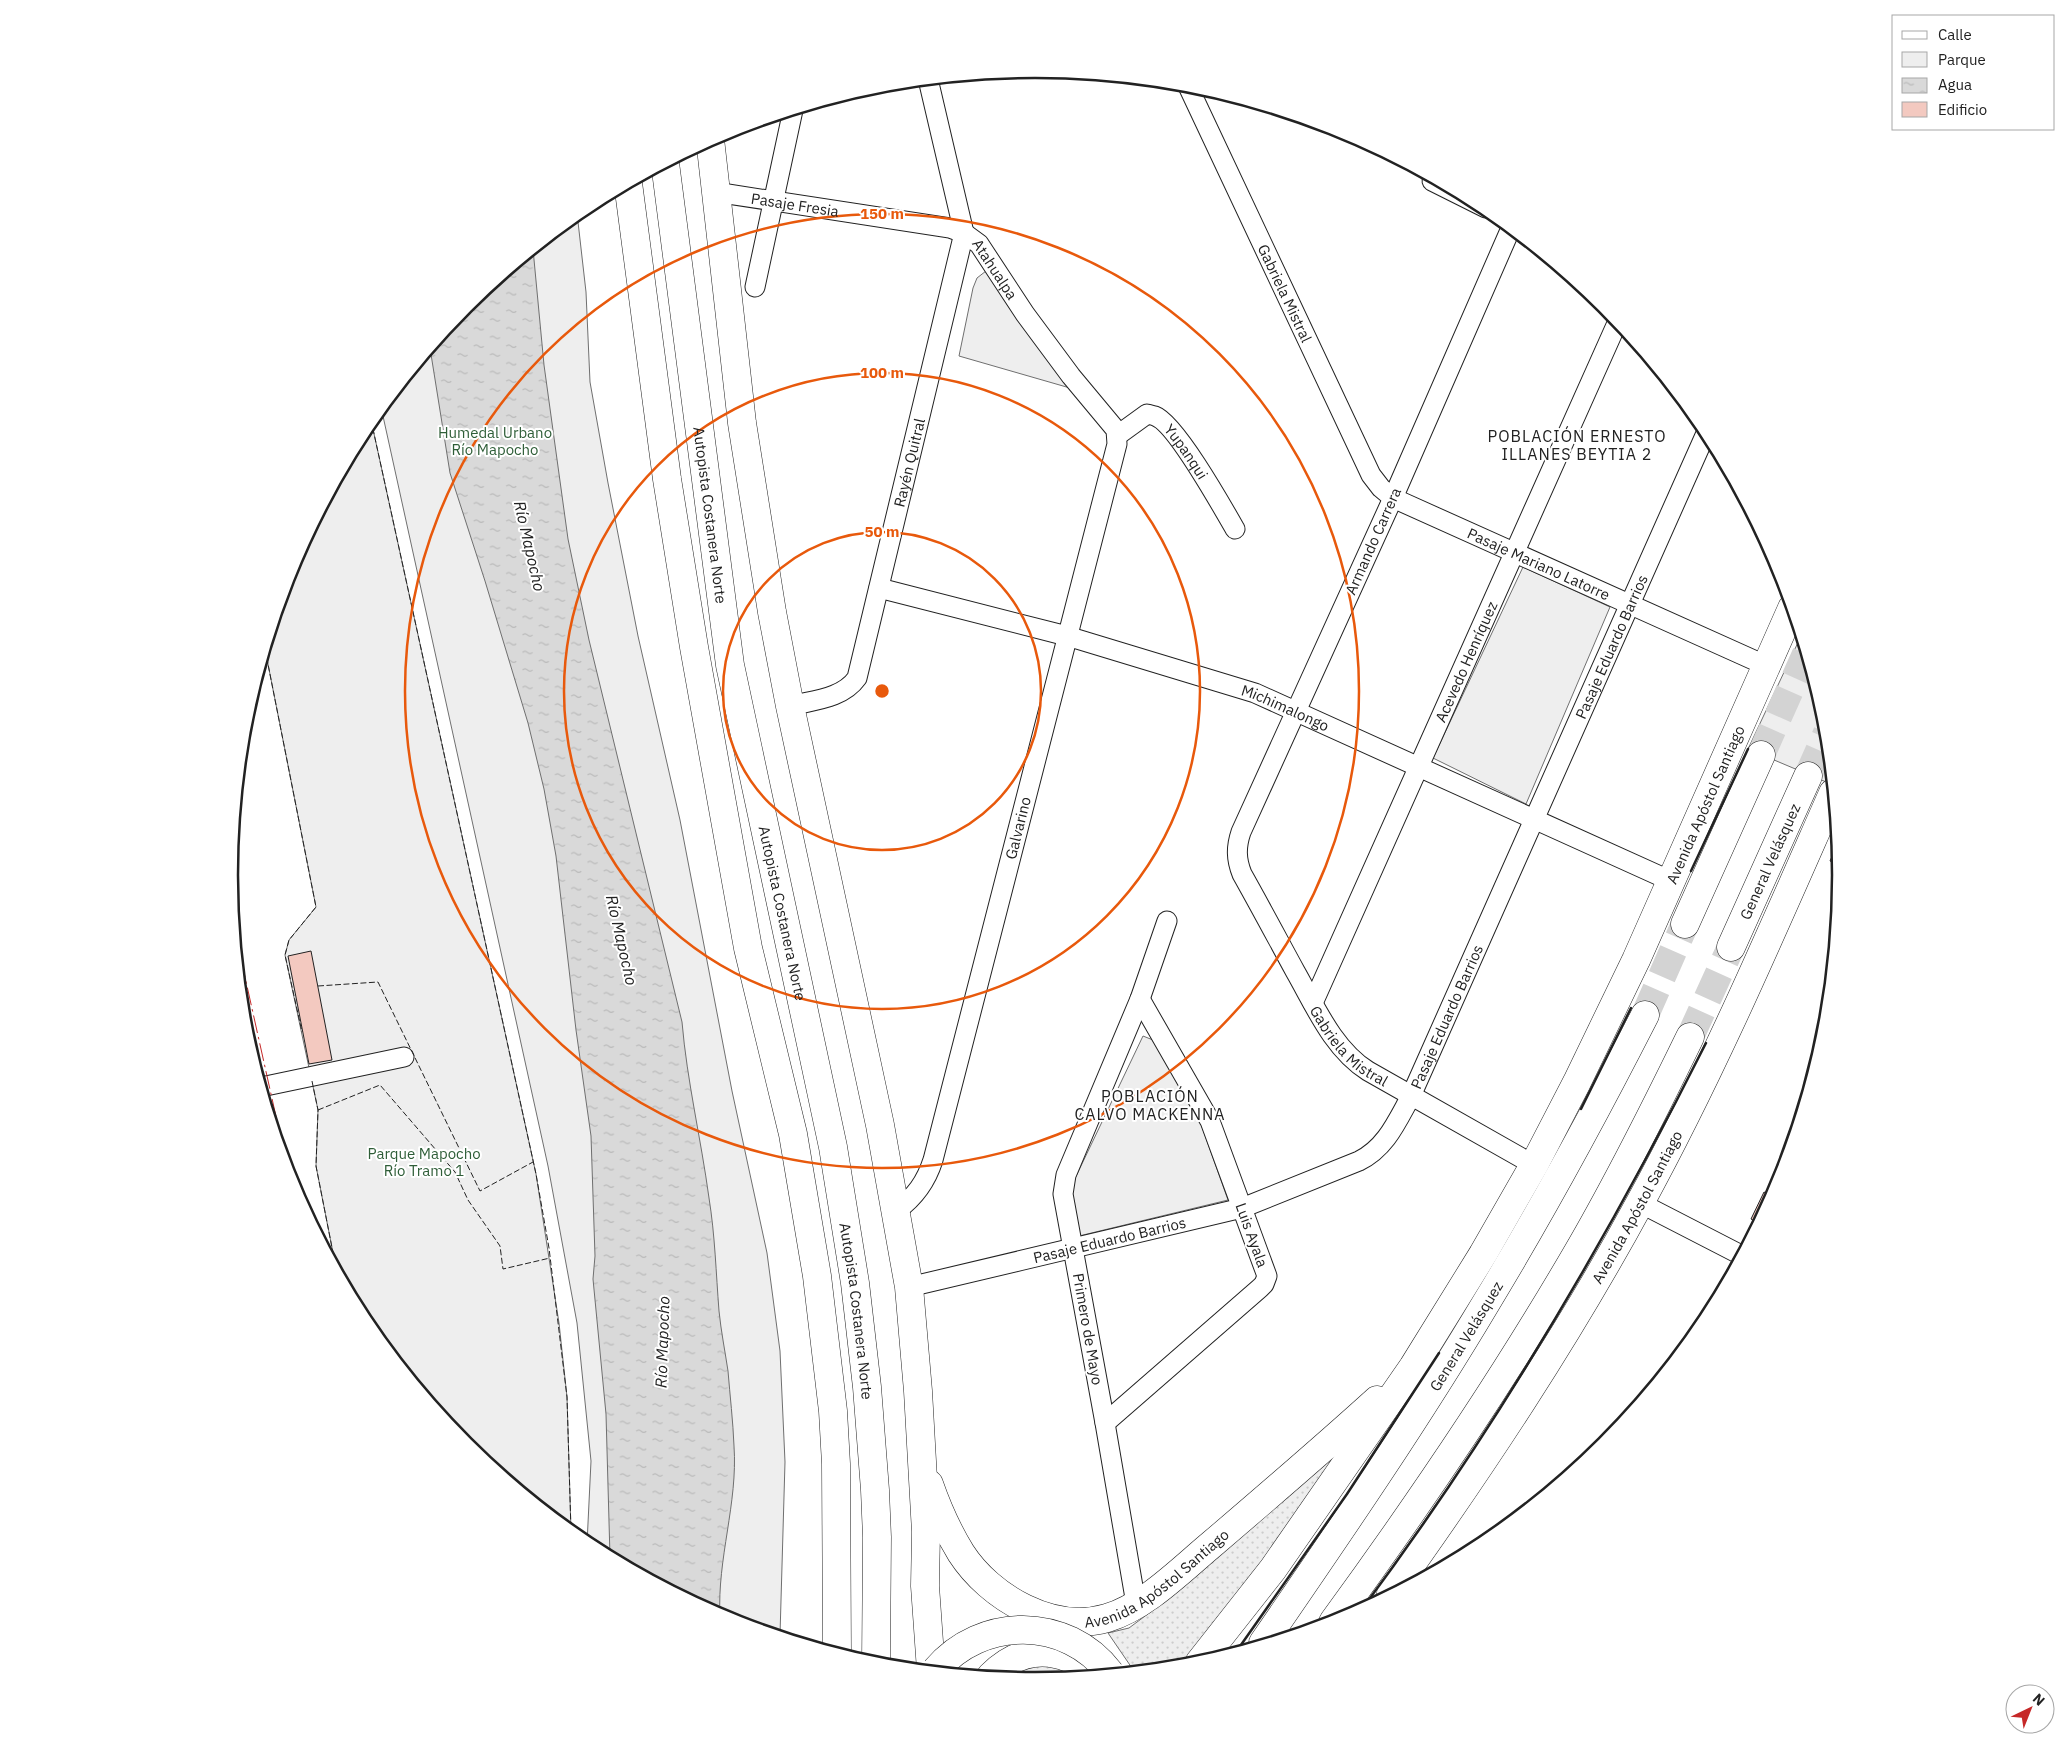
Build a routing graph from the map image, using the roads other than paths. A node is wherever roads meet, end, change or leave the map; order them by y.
1 (929, 84) edge
2 (1190, 93) edge
3 (792, 116) edge
4 (711, 147) edge
5 (666, 168) edge
6 (629, 189) edge
7 (715, 192) junction
8 (775, 202) junction
9 (964, 233) junction
10 (1508, 234) edge
11 (756, 287) dead end
12 (1615, 328) edge
13 (1118, 435) junction
14 (1703, 440) edge
15 (1393, 498) junction
16 (1235, 530) dead end
17 (1514, 553) junction
18 (879, 588) junction
19 (1630, 604) junction
20 (1789, 615) edge
21 (1067, 636) junction
22 (1766, 666) junction
23 (790, 706) junction
24 (1296, 711) junction
25 (1761, 755) tunnel mouth
26 (1419, 767) junction
27 (1808, 776) tunnel mouth
28 (1828, 805) edge
29 (1534, 818) junction
30 (1237, 855) joint
31 (1671, 881) junction
32 (1167, 921) dead end
33 (1685, 924) tunnel mouth
34 (1731, 947) tunnel mouth
35 (1140, 999) junction
36 (1313, 1003) junction
37 (1645, 1016) tunnel mouth
38 (1690, 1038) tunnel mouth
39 (404, 1057) dead end
40 (267, 1086) edge
41 (1411, 1096) junction
42 (1534, 1165) junction
43 (1640, 1202) junction
44 (1242, 1208) junction
45 (896, 1210) junction
46 (1073, 1248) junction
47 (1736, 1252) edge
48 (909, 1287) junction
49 (1413, 1367) junction
50 (1105, 1423) junction
51 (921, 1459) junction
52 (926, 1532) junction
53 (1402, 1582) edge
54 (1136, 1604) junction
55 (1341, 1610) edge
56 (1268, 1636) edge
57 (837, 1646) edge
58 (1208, 1652) edge
59 (876, 1655) edge
60 (931, 1665) edge
61 (940, 1666) edge
62 (951, 1667) edge
63 (1105, 1668) edge
64 (1088, 1670) edge
65 (997, 1671) edge

1 - 9 street, Atahualpa
2 - 15 street, Gabriela Mistral
3 - 8 street
4 - 7 main road
5 - 59 main road, Autopista Costanera Norte
6 - 57 main road
7 - 8 street, Pasaje Fresia
7 - 23 main road
8 - 9 street, Pasaje Fresia
8 - 11 street
9 - 13 street, Atahualpa
9 - 18 street, Rayén Quitral
10 - 15 street, Armando Carrera
12 - 17 street, Acevedo Henríquez
13 - 16 street, Yupanqui
13 - 21 street, Galvarino
14 - 19 street, Pasaje Eduardo Barrios
15 - 17 street, Pasaje Mariano Latorre
15 - 24 street, Armando Carrera
17 - 19 street, Pasaje Mariano Latorre
17 - 26 street, Acevedo Henríquez
18 - 21 street, Michimalongo
18 - 23 street, Rayén Quitral
19 - 22 street, Pasaje Mariano Latorre
19 - 29 street, Pasaje Eduardo Barrios
20 - 22 main road, Avenida Apóstol Santiago
21 - 24 street, Michimalongo
21 - 45 street, Galvarino
22 - 31 main road, Avenida Apóstol Santiago
23 - 45 main road
24 - 26 street, Michimalongo
24 - 30 street, Armando Carrera
25 - 33 main road
26 - 29 street, Michimalongo
26 - 36 street, Acevedo Henríquez
27 - 34 main road, General Velásquez
28 - 43 main road, Avenida Apóstol Santiago
29 - 31 street, Michimalongo
29 - 41 street, Pasaje Eduardo Barrios
30 - 36 street, Gabriela Mistral
31 - 42 main road, Avenida Apóstol Santiago
32 - 35 street, Primero de Mayo
35 - 44 street, Luis Ayala
35 - 46 street, Primero de Mayo
36 - 41 street, Gabriela Mistral
37 - 56 main road, General Velásquez
38 - 55 main road
39 - 40 street
41 - 42 street, Gabriela Mistral
41 - 44 street, Pasaje Eduardo Barrios
42 - 49 main road, Avenida Apóstol Santiago
43 - 47 street
43 - 53 main road, Avenida Apóstol Santiago
44 - 46 street, Pasaje Eduardo Barrios
44 - 50 street, Luis Ayala
45 - 48 main road
46 - 48 street, Pasaje Eduardo Barrios
46 - 50 street, Primero de Mayo
48 - 51 main road
49 - 54 main road, Avenida Apóstol Santiago
49 - 58 main road, Avenida Apóstol Santiago
50 - 54 street, Primero de Mayo
51 - 52 main road
51 - 54 main road, Avenida Apóstol Santiago
52 - 60 main road
52 - 62 main road
61 - 63 main road, bridge
64 - 65 main road

